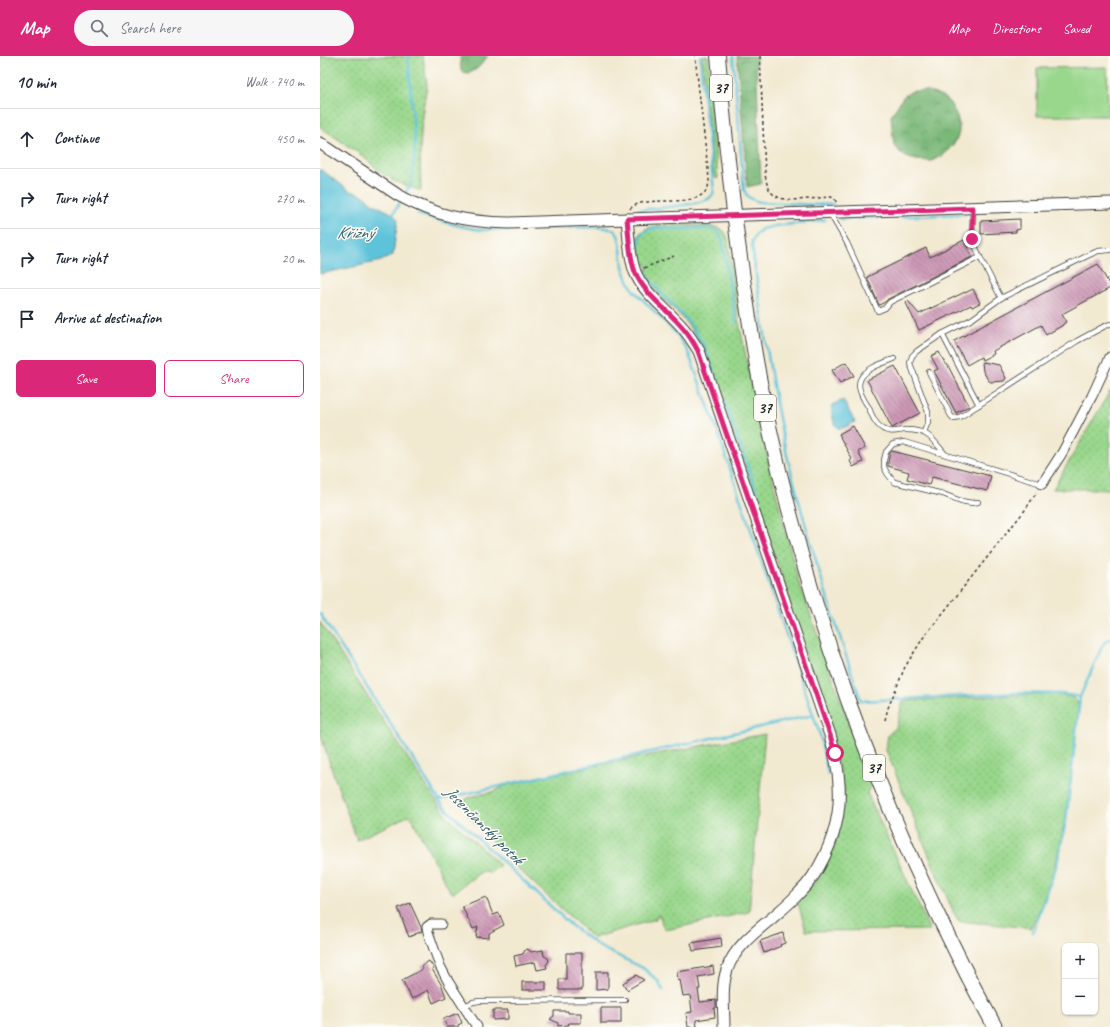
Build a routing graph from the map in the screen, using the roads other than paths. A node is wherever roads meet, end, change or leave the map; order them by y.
1 (718, 56) edge
2 (320, 143) edge
3 (1110, 203) edge
4 (973, 208) junction
5 (835, 213) junction
6 (734, 216) junction
7 (627, 219) junction
8 (1110, 250) edge
9 (980, 257) junction
10 (1001, 298) junction
11 (1110, 324) edge
12 (942, 334) junction
13 (1110, 357) edge
14 (894, 359) dead end
15 (929, 372) dead end
16 (979, 405) junction
17 (924, 432) junction
18 (945, 454) junction
19 (1042, 484) joint
20 (978, 502) dead end
21 (441, 924) dead end
22 (625, 1000) dead end
23 (464, 1006) junction
24 (477, 1027) edge
25 (724, 1027) edge
26 (995, 1027) edge

1 - 6 main road, 37
2 - 7 street
3 - 4 street
4 - 5 street
4 - 9 lane
5 - 6 street
5 - 9 lane
6 - 7 street
6 - 26 main road, 37
7 - 25 street
8 - 10 lane
9 - 10 lane
10 - 12 lane
11 - 16 lane
12 - 16 lane
12 - 17 lane
13 - 19 street
14 - 17 lane
15 - 16 lane
17 - 18 lane
18 - 19 lane
18 - 20 lane
21 - 23 street
22 - 23 lane
23 - 24 street

